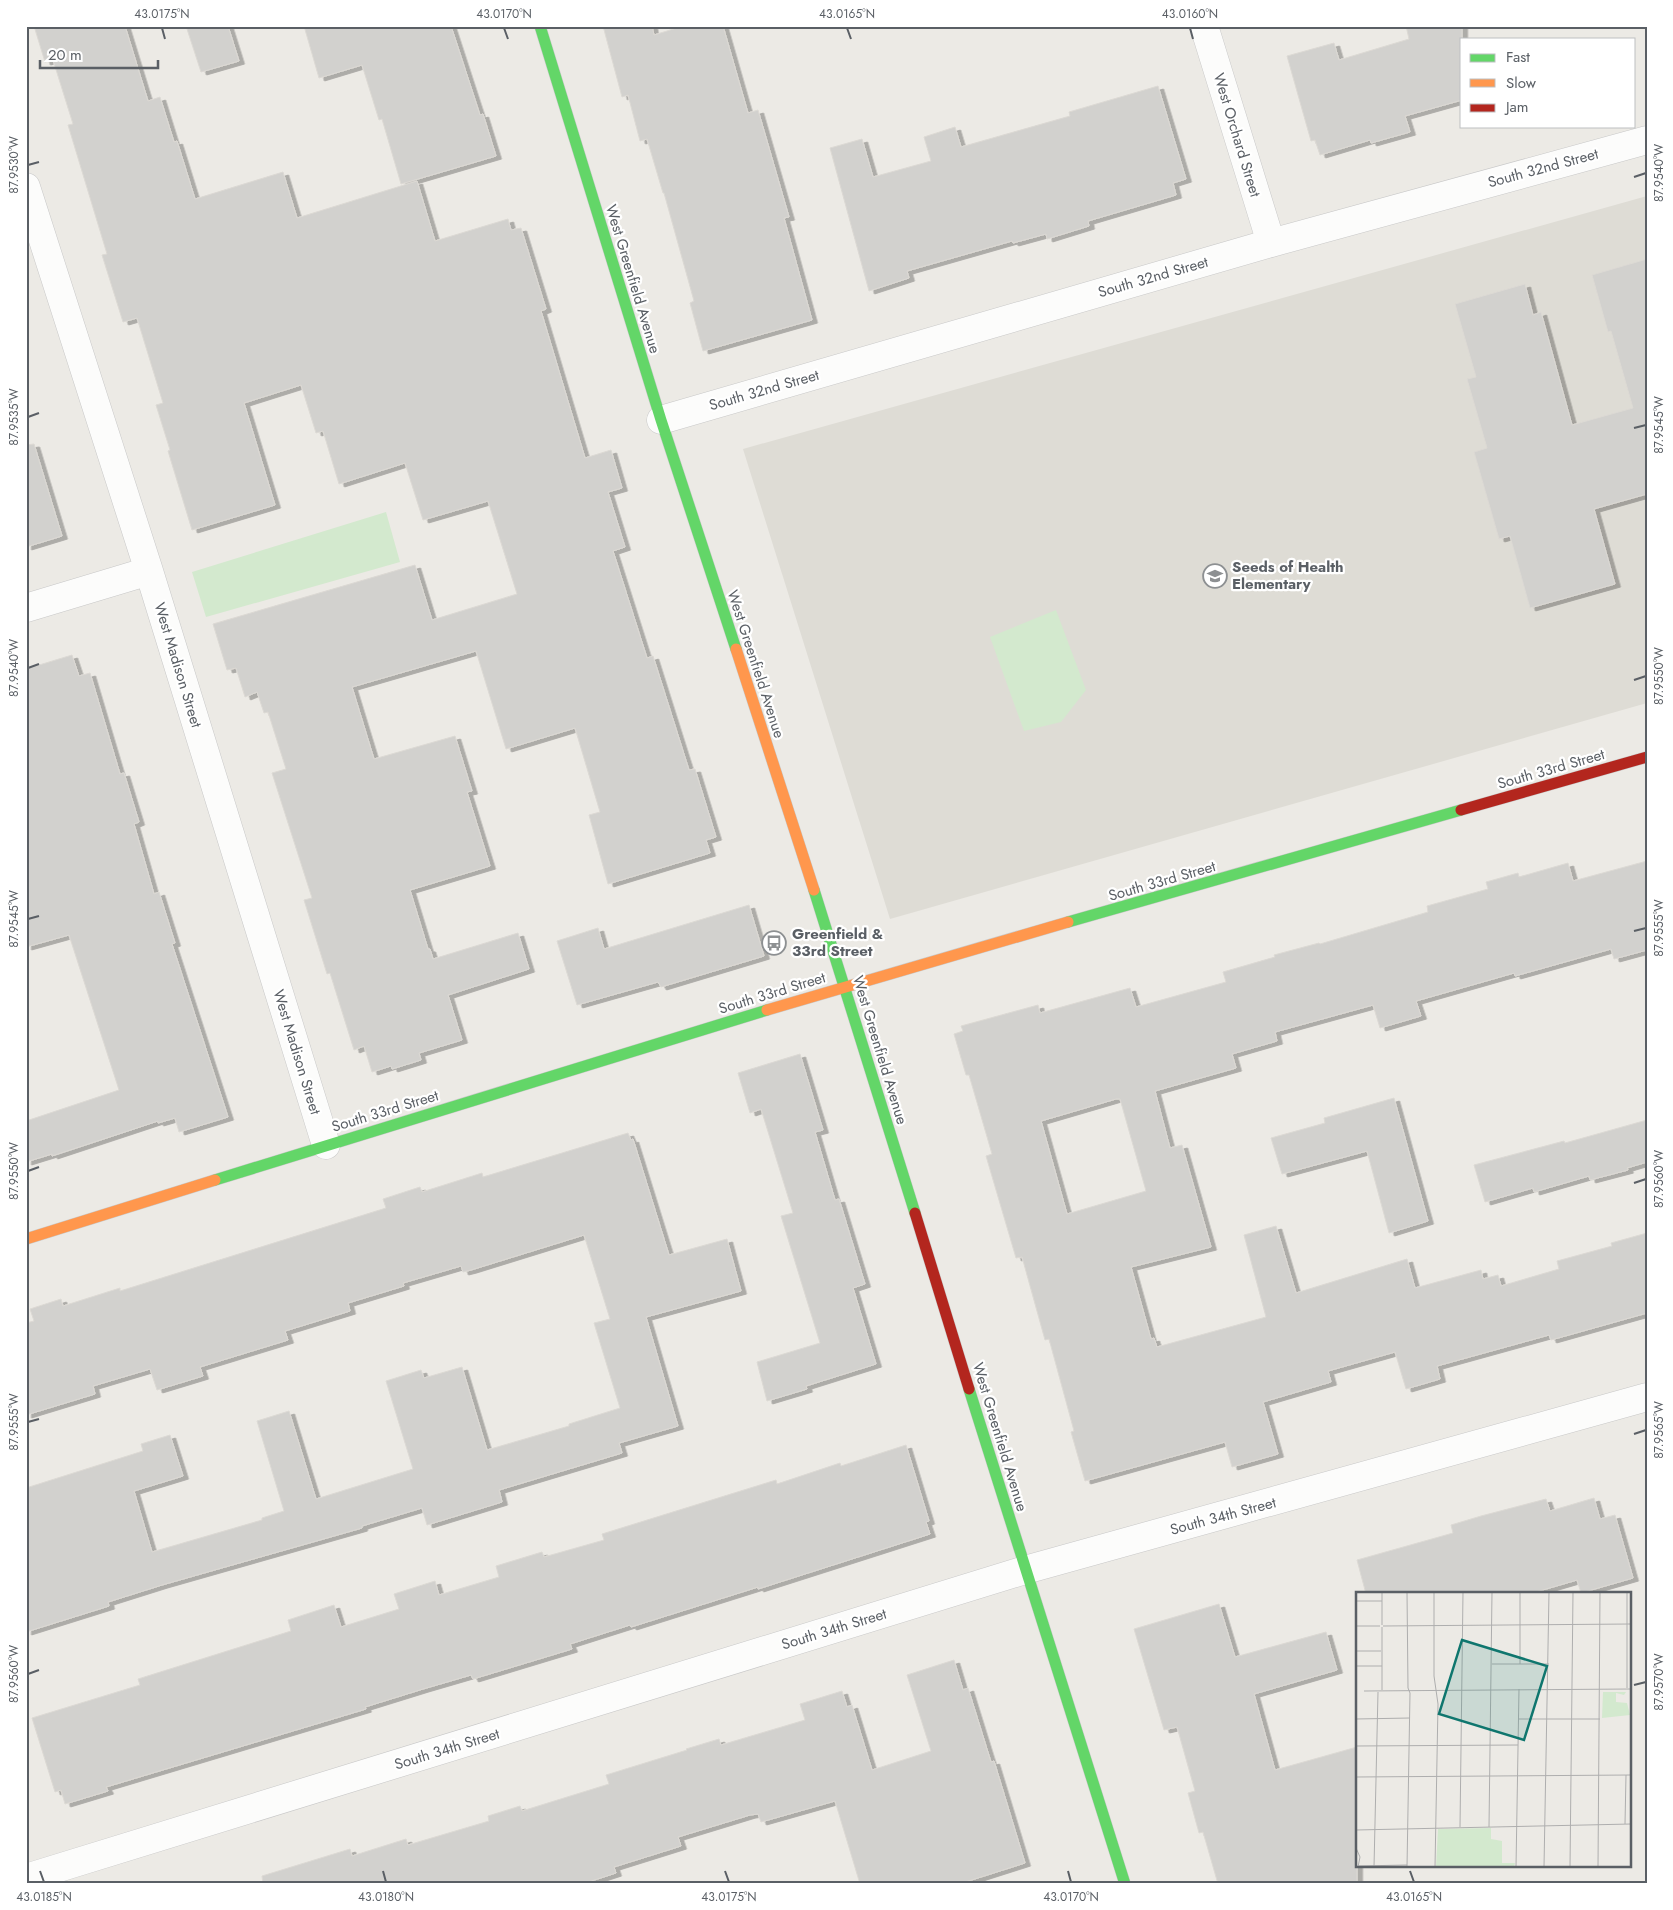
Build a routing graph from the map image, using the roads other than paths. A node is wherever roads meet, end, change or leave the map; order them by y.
1 (540, 26) edge
2 (1204, 26) edge
3 (1647, 140) edge
4 (26, 187) edge
5 (1270, 243) junction
6 (661, 420) junction
7 (149, 570) junction
8 (26, 608) edge
9 (1647, 756) edge
10 (845, 986) junction
11 (326, 1144) junction
12 (26, 1239) edge
13 (1647, 1397) edge
14 (1025, 1570) junction
15 (26, 1878) edge
16 (1125, 1884) edge

1 - 6 main road, West Greenfield Avenue
2 - 5 street, West Orchard Street
3 - 5 street, South 32nd Street
4 - 7 street, West Madison Street
5 - 6 street, South 32nd Street
6 - 10 main road, West Greenfield Avenue
7 - 8 street
7 - 11 street, West Madison Street
9 - 10 main road, South 33rd Street
10 - 11 main road, South 33rd Street
10 - 14 main road, West Greenfield Avenue
11 - 12 main road, South 33rd Street
13 - 14 street, South 34th Street
14 - 15 street, South 34th Street
14 - 16 main road, West Greenfield Avenue

